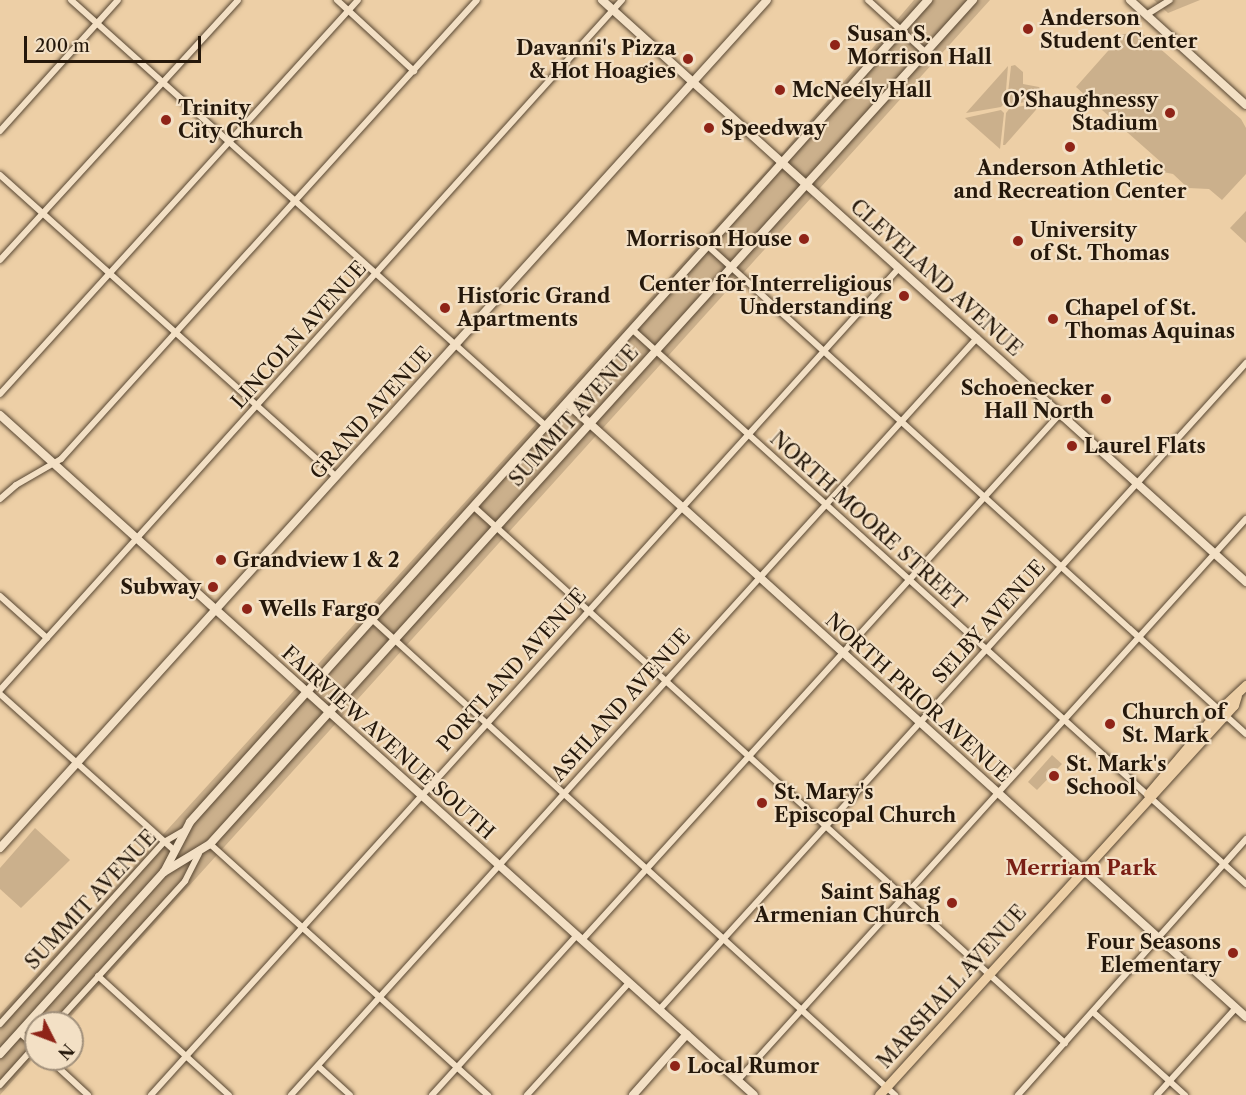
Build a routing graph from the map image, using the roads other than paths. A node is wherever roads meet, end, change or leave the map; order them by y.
1 (71, 0) edge
2 (118, 0) edge
3 (238, 0) edge
4 (337, 0) edge
5 (358, 0) edge
6 (477, 0) edge
7 (602, 0) edge
8 (622, 0) edge
9 (766, 0) edge
10 (868, 0) edge
11 (928, 0) edge
12 (973, 0) edge
13 (1130, 0) edge
14 (1167, 1) edge
15 (349, 10) junction
16 (613, 10) junction
17 (1146, 15) junction
18 (97, 24) junction
19 (900, 30) junction
20 (926, 52) junction
21 (414, 71) junction
22 (163, 82) junction
23 (693, 82) junction
24 (1246, 105) edge
25 (0, 131) edge
26 (229, 142) junction
27 (784, 163) junction
28 (0, 174) edge
29 (806, 183) junction
30 (295, 201) junction
31 (43, 213) junction
32 (709, 247) junction
33 (0, 260) edge
34 (732, 266) junction
35 (899, 268) junction
36 (377, 273) junction
37 (110, 274) junction
38 (634, 331) junction
39 (176, 332) junction
40 (977, 338) junction
41 (455, 344) junction
42 (656, 350) junction
43 (824, 351) junction
44 (1246, 363) edge
45 (0, 394) edge
46 (567, 403) junction
47 (258, 405) junction
48 (1060, 414) junction
49 (0, 415) edge
50 (901, 422) junction
51 (590, 424) junction
52 (546, 426) junction
53 (748, 434) junction
54 (52, 462) junction
55 (336, 476) junction
56 (1138, 483) junction
57 (985, 497) junction
58 (0, 499) edge
59 (825, 504) junction
60 (474, 507) junction
61 (682, 507) junction
62 (1246, 519) edge
63 (496, 527) junction
64 (136, 538) junction
65 (1215, 554) junction
66 (1062, 567) junction
67 (759, 578) junction
68 (909, 580) junction
69 (1246, 582) edge
70 (0, 596) edge
71 (215, 609) junction
72 (588, 611) junction
73 (373, 620) junction
74 (1139, 637) junction
75 (47, 638) junction
76 (394, 639) junction
77 (987, 650) junction
78 (843, 653) junction
79 (665, 681) junction
80 (1246, 685) edge
81 (306, 691) junction
82 (0, 692) edge
83 (1222, 712) junction
84 (330, 713) junction
85 (1064, 719) junction
86 (920, 723) junction
87 (486, 724) junction
88 (1246, 734) edge
89 (748, 757) junction
90 (77, 763) junction
91 (562, 793) junction
92 (997, 793) junction
93 (422, 796) junction
94 (1147, 796) junction
95 (825, 827) junction
96 (185, 830) junction
97 (1246, 839) edge
98 (164, 842) junction
99 (210, 844) junction
100 (0, 848) edge
101 (173, 849) junction
102 (200, 854) junction
103 (1224, 864) junction
104 (499, 865) junction
105 (646, 870) junction
106 (1082, 870) junction
107 (164, 872) junction
108 (1246, 884) edge
109 (903, 898) junction
110 (303, 927) junction
111 (580, 938) junction
112 (724, 939) junction
113 (1158, 939) junction
114 (988, 973) junction
115 (98, 976) junction
116 (629, 983) junction
117 (380, 997) junction
118 (1236, 1008) junction
119 (659, 1010) junction
120 (800, 1010) junction
121 (67, 1011) edge
122 (1093, 1012) junction
123 (1246, 1017) edge
124 (0, 1024) edge
125 (20, 1033) junction
126 (687, 1034) junction
127 (24, 1036) edge
128 (1065, 1043) junction
129 (1, 1051) edge
130 (186, 1056) junction
131 (24, 1059) edge
132 (318, 1066) junction
133 (457, 1067) junction
134 (62, 1071) edge
135 (738, 1080) junction
136 (1169, 1082) junction
137 (0, 1085) edge
138 (886, 1087) junction
139 (747, 1093) edge
140 (88, 1095) edge
141 (151, 1095) edge
142 (230, 1095) edge
143 (291, 1095) edge
144 (350, 1095) edge
145 (432, 1095) edge
146 (488, 1095) edge
147 (527, 1095) edge
148 (633, 1095) edge
149 (879, 1095) edge
150 (895, 1095) edge
151 (1018, 1095) edge
152 (1157, 1095) edge
153 (1185, 1095) edge

1 - 18 street
2 - 18 street
3 - 22 street
4 - 15 street
5 - 15 street
6 - 21 street
7 - 16 street, CLEVELAND AVENUE
8 - 16 street, LINCOLN AVENUE
9 - 23 street, GRAND AVENUE
10 - 19 street
11 - 19 street, SUMMIT AVENUE
12 - 20 street, SUMMIT AVENUE
13 - 17 street
14 - 17 street
15 - 21 street
15 - 26 street
16 - 23 street, CLEVELAND AVENUE
16 - 36 street, LINCOLN AVENUE
17 - 24 street
18 - 22 street
18 - 25 street
19 - 20 street
19 - 27 street, SUMMIT AVENUE
20 - 29 street, SUMMIT AVENUE
21 - 30 street
22 - 26 street
22 - 31 street
23 - 27 street, CLEVELAND AVENUE
23 - 41 street, GRAND AVENUE
26 - 30 street
26 - 37 street
27 - 29 street, CLEVELAND AVENUE
27 - 32 street, SUMMIT AVENUE
28 - 31 street
29 - 34 street, SUMMIT AVENUE
29 - 35 street, CLEVELAND AVENUE
30 - 36 street
30 - 39 street
31 - 33 street
31 - 37 street
32 - 34 street
32 - 38 street, SUMMIT AVENUE
34 - 42 street, SUMMIT AVENUE
34 - 43 street
35 - 40 street, CLEVELAND AVENUE
35 - 43 street, PORTLAND AVENUE
36 - 41 street
36 - 47 street, LINCOLN AVENUE
37 - 39 street
37 - 45 street
38 - 42 street, NORTH MOORE STREET
38 - 46 street, SUMMIT AVENUE
39 - 47 street
39 - 54 street
40 - 48 street, CLEVELAND AVENUE
40 - 50 street, ASHLAND AVENUE
41 - 52 street
41 - 55 street, GRAND AVENUE
42 - 51 street, SUMMIT AVENUE
42 - 53 street, NORTH MOORE STREET
43 - 50 street
43 - 53 street, PORTLAND AVENUE
44 - 56 street, SELBY AVENUE
46 - 51 street, NORTH PRIOR AVENUE
46 - 52 street, SUMMIT AVENUE
47 - 55 street
47 - 64 street, LINCOLN AVENUE
48 - 56 street, CLEVELAND AVENUE
48 - 57 street
49 - 54 street, FAIRVIEW AVENUE SOUTH
50 - 57 street
50 - 59 street, ASHLAND AVENUE
51 - 61 street, NORTH PRIOR AVENUE
51 - 63 street, SUMMIT AVENUE
52 - 60 street, SUMMIT AVENUE
53 - 59 street, NORTH MOORE STREET
53 - 61 street, PORTLAND AVENUE
54 - 58 street
54 - 64 street, FAIRVIEW AVENUE SOUTH
55 - 71 street, GRAND AVENUE
56 - 65 street, CLEVELAND AVENUE
56 - 66 street, SELBY AVENUE
57 - 66 street
57 - 68 street
59 - 67 street, ASHLAND AVENUE
59 - 68 street, NORTH MOORE STREET
60 - 63 street
60 - 73 street, SUMMIT AVENUE
61 - 67 street, NORTH PRIOR AVENUE
61 - 72 street, PORTLAND AVENUE
62 - 65 street
63 - 72 street
63 - 76 street, SUMMIT AVENUE
64 - 71 street, FAIRVIEW AVENUE SOUTH
64 - 75 street, LINCOLN AVENUE
65 - 69 street, CLEVELAND AVENUE
65 - 74 street
66 - 74 street
66 - 77 street, SELBY AVENUE
67 - 78 street, NORTH PRIOR AVENUE
67 - 79 street, ASHLAND AVENUE
68 - 77 street, NORTH MOORE STREET
68 - 78 street
70 - 75 street
71 - 81 street, FAIRVIEW AVENUE SOUTH
71 - 90 street, GRAND AVENUE
72 - 79 street
72 - 87 street, PORTLAND AVENUE
73 - 76 street
73 - 81 street, SUMMIT AVENUE
74 - 83 street
74 - 85 street
75 - 82 street, LINCOLN AVENUE
76 - 84 street, SUMMIT AVENUE
76 - 87 street
77 - 85 street, NORTH MOORE STREET
77 - 86 street, SELBY AVENUE
78 - 86 street, NORTH PRIOR AVENUE
78 - 89 street
79 - 89 street
79 - 91 street, ASHLAND AVENUE
80 - 83 main road, MARSHALL AVENUE
81 - 84 street, FAIRVIEW AVENUE SOUTH
81 - 96 street, SUMMIT AVENUE
82 - 90 street
83 - 88 street
83 - 94 main road, MARSHALL AVENUE
84 - 93 street, FAIRVIEW AVENUE SOUTH
84 - 99 street, SUMMIT AVENUE
85 - 92 street
85 - 94 street, NORTH MOORE STREET
86 - 92 street, NORTH PRIOR AVENUE
86 - 95 street, SELBY AVENUE
87 - 91 street
87 - 93 street, PORTLAND AVENUE
89 - 95 street
89 - 105 street
90 - 98 street
90 - 100 street, GRAND AVENUE
91 - 104 street, ASHLAND AVENUE
91 - 105 street
92 - 106 street, NORTH PRIOR AVENUE
92 - 109 street
93 - 104 street, FAIRVIEW AVENUE SOUTH
93 - 110 street, PORTLAND AVENUE
94 - 103 street, NORTH MOORE STREET
94 - 106 main road, MARSHALL AVENUE
95 - 109 street
95 - 112 street, SELBY AVENUE
96 - 98 street, SUMMIT AVENUE
96 - 101 street, SUMMIT AVENUE
97 - 103 street
98 - 101 street
98 - 124 street, SUMMIT AVENUE
99 - 102 street, SUMMIT AVENUE
99 - 110 street
101 - 107 street, SUMMIT AVENUE
102 - 107 street, SUMMIT AVENUE
102 - 115 street, SUMMIT AVENUE
103 - 108 street, NORTH MOORE STREET
103 - 113 street
104 - 111 street, FAIRVIEW AVENUE SOUTH
104 - 117 street, ASHLAND AVENUE
105 - 111 street
105 - 112 street
106 - 113 street, NORTH PRIOR AVENUE
106 - 114 main road, MARSHALL AVENUE
107 - 125 street, SUMMIT AVENUE
109 - 114 street
109 - 120 street
110 - 117 street
110 - 130 street, PORTLAND AVENUE
111 - 116 street, FAIRVIEW AVENUE SOUTH
111 - 133 street
112 - 119 street, SELBY AVENUE
112 - 120 street
113 - 118 street, NORTH PRIOR AVENUE
113 - 122 street
114 - 128 street
114 - 138 main road, MARSHALL AVENUE
115 - 121 street, SUMMIT AVENUE
115 - 130 street
116 - 119 street, FAIRVIEW AVENUE SOUTH
116 - 147 street
117 - 132 street, ASHLAND AVENUE
117 - 133 street
118 - 123 street, NORTH PRIOR AVENUE
118 - 136 street
119 - 126 street, FAIRVIEW AVENUE SOUTH
120 - 135 street
120 - 138 street
122 - 128 street
122 - 136 street
125 - 127 street
125 - 129 street, SUMMIT AVENUE
126 - 135 street, FAIRVIEW AVENUE SOUTH
126 - 148 street
128 - 151 street
130 - 141 street, PORTLAND AVENUE
130 - 142 street
131 - 137 street
132 - 143 street, ASHLAND AVENUE
132 - 144 street
133 - 145 street
133 - 146 street
134 - 140 street
135 - 139 street, FAIRVIEW AVENUE SOUTH
136 - 152 street
136 - 153 street
138 - 149 main road, MARSHALL AVENUE
138 - 150 street

